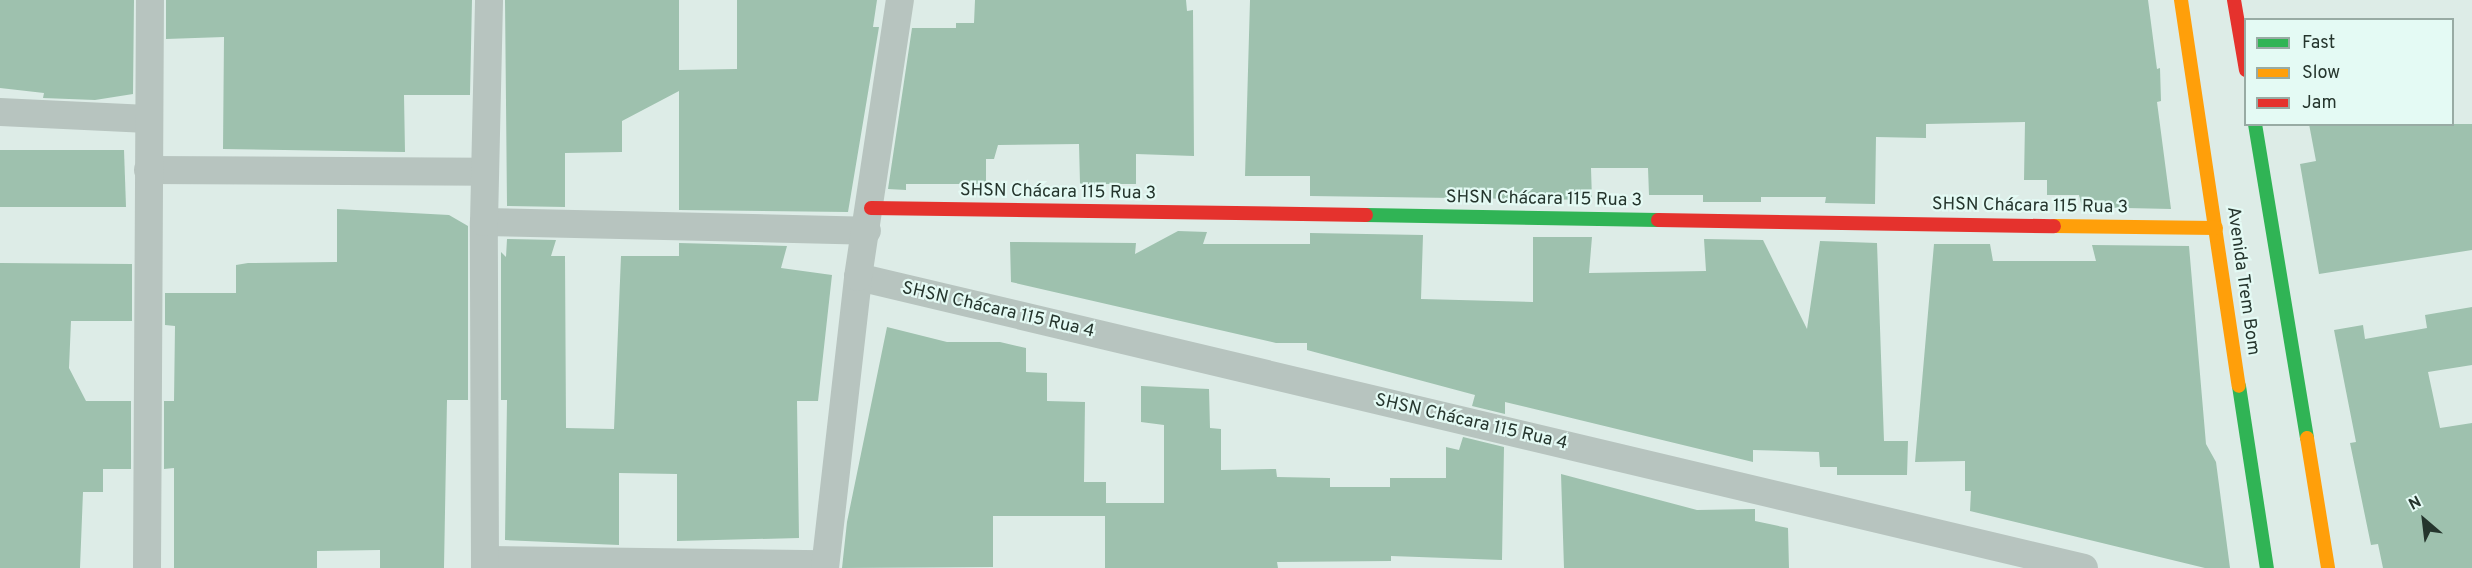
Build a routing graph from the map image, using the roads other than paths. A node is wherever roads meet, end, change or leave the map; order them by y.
1 (150, 0) edge
2 (489, 0) edge
3 (900, 0) edge
4 (2181, 0) edge
5 (2234, 0) edge
6 (2244, 58) edge
7 (0, 112) edge
8 (148, 119) junction
9 (2255, 126) edge
10 (148, 170) junction
11 (485, 172) junction
12 (869, 219) junction
13 (484, 222) junction
14 (2216, 228) junction
15 (858, 277) junction
16 (485, 564) edge
17 (825, 566) edge
18 (147, 568) edge
19 (2084, 568) edge
20 (2267, 568) edge
21 (2328, 568) edge

1 - 8 street
2 - 11 street
3 - 12 street
4 - 14 street, Avenida Trem Bom
5 - 6 street
7 - 8 street
8 - 10 street
9 - 21 street, Avenida Trem Bom
10 - 11 street
10 - 18 street
11 - 13 street
12 - 13 street
12 - 14 street, SHSN Chácara 115 Rua 3
12 - 15 street
13 - 16 street
14 - 20 street, Avenida Trem Bom
15 - 17 street
15 - 19 street, SHSN Chácara 115 Rua 4
16 - 17 street

